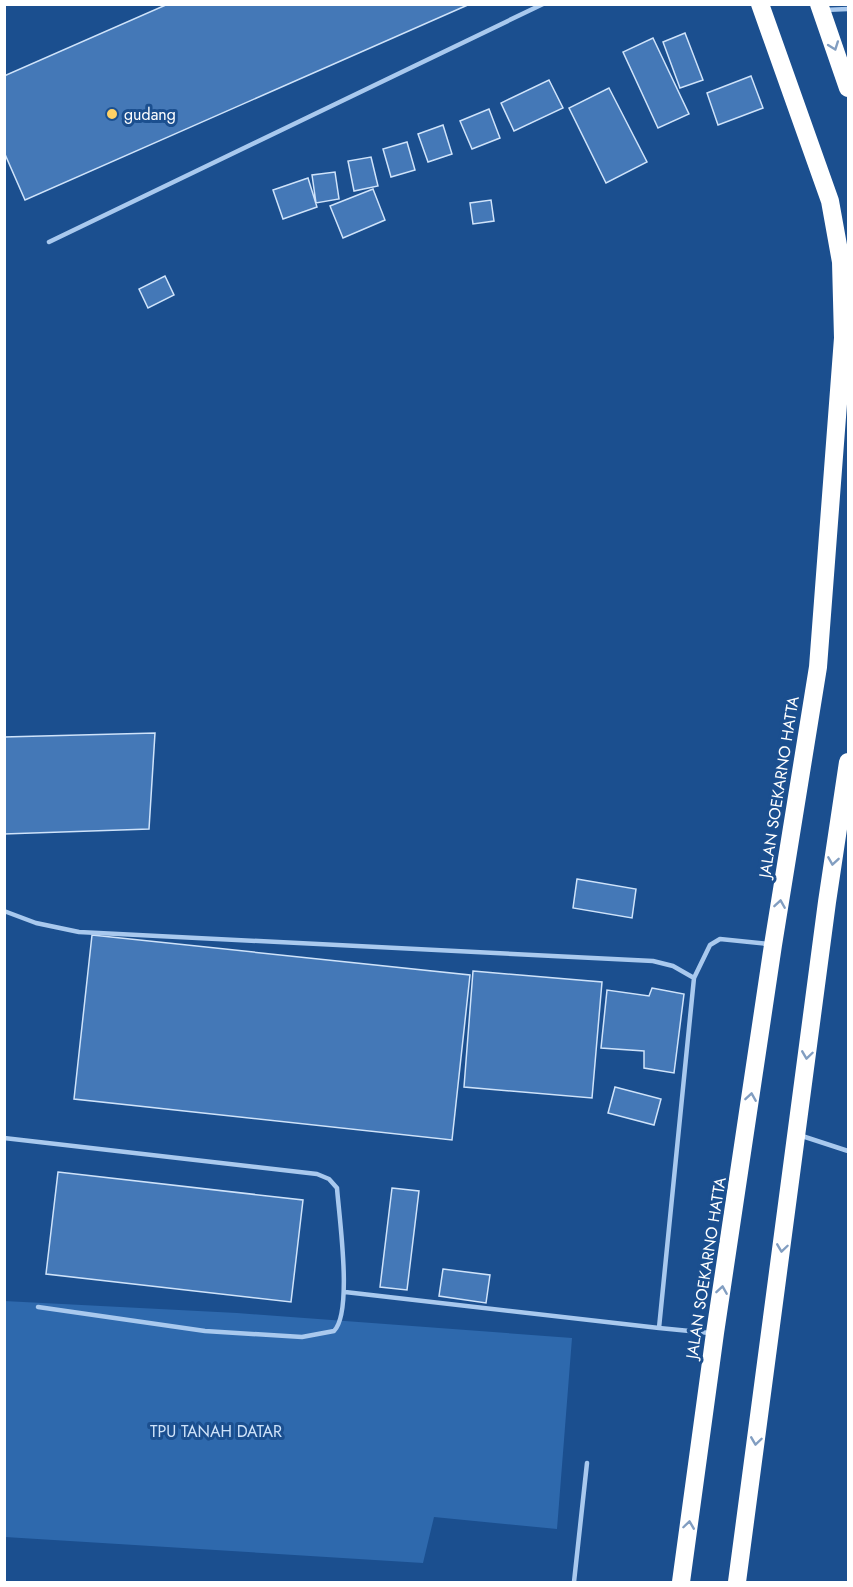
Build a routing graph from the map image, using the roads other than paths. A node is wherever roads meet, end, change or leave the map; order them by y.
1 (543, 4) edge
2 (760, 4) edge
3 (820, 7) edge
4 (849, 9) edge
5 (849, 88) edge
6 (49, 242) dead end
7 (849, 762) edge
8 (4, 911) edge
9 (773, 945) junction
10 (694, 978) junction
11 (797, 1134) junction
12 (4, 1138) edge
13 (849, 1151) edge
14 (345, 1292) junction
15 (38, 1308) dead end
16 (659, 1328) junction
17 (715, 1333) junction
18 (587, 1463) dead end
19 (573, 1582) edge
20 (681, 1582) edge
21 (738, 1582) edge

1 - 6 lane
9 -> 2 highway, JALAN SOEKARNO HATTA
3 - 4 lane
3 -> 5 highway
7 -> 11 highway
8 - 10 lane
9 - 10 lane
17 -> 9 highway, JALAN SOEKARNO HATTA
10 - 16 lane
11 - 13 lane
11 -> 21 highway
12 - 14 lane
14 - 15 lane
14 - 16 lane
16 - 17 lane
20 -> 17 highway, JALAN SOEKARNO HATTA
18 - 19 lane

